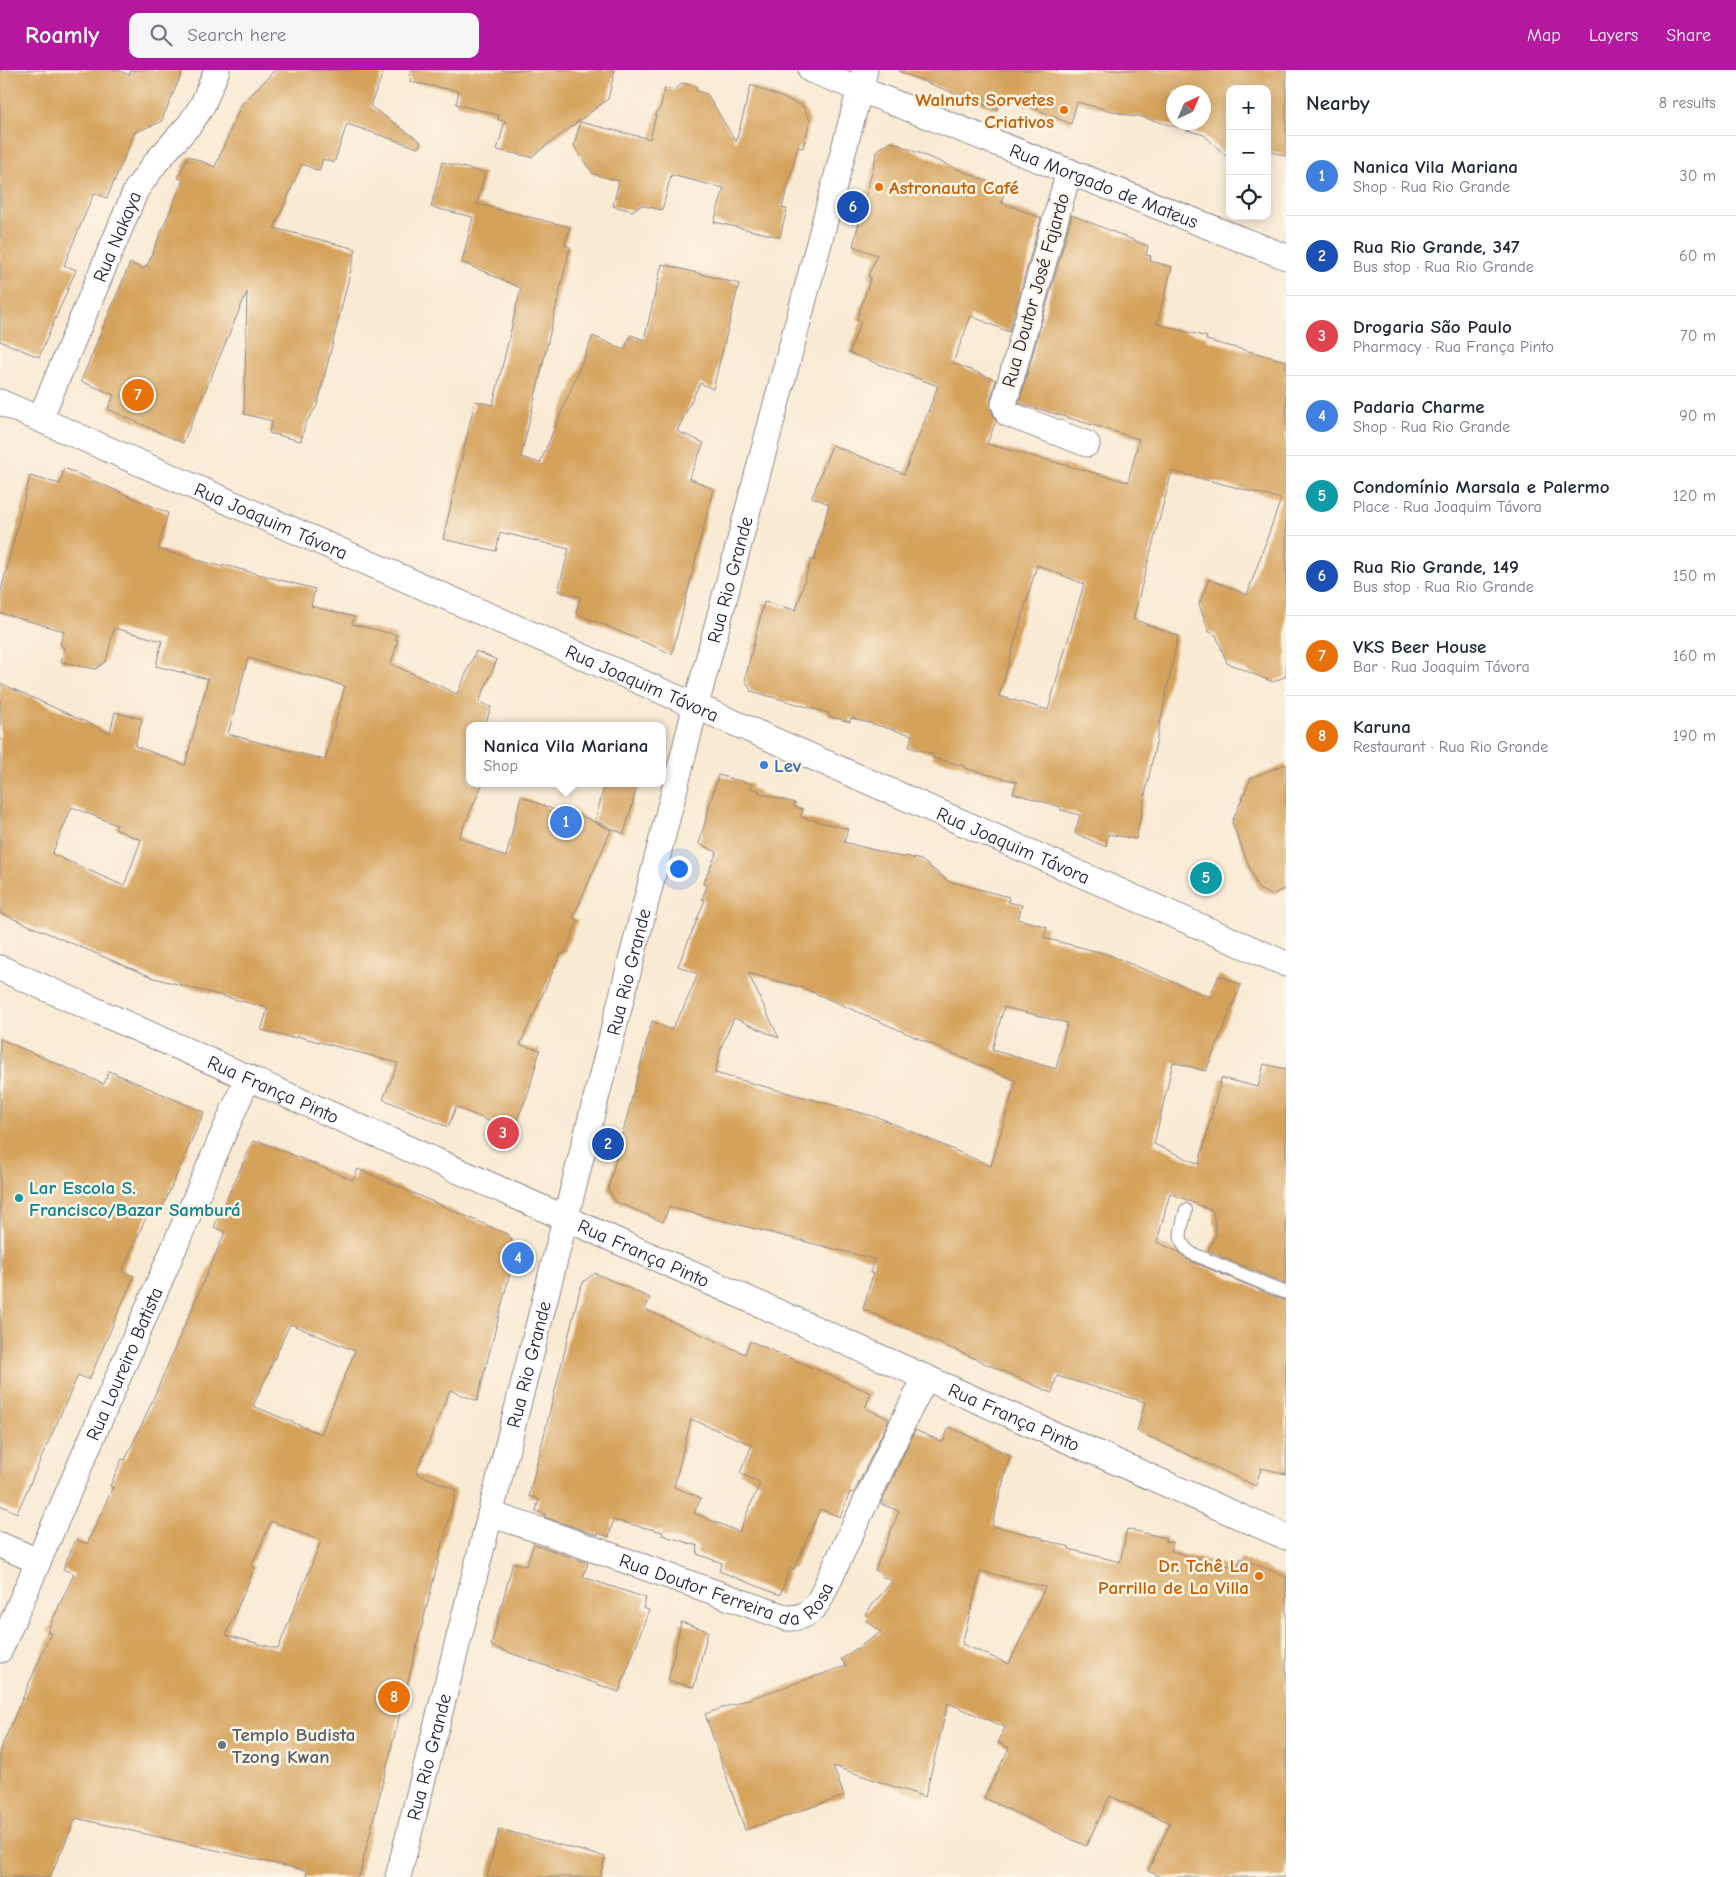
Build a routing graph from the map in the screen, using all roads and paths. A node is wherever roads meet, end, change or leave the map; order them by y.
1 (217, 70) edge
2 (811, 70) edge
3 (863, 80) edge
4 (1069, 170) junction
5 (1286, 257) edge
6 (0, 402) edge
7 (40, 419) junction
8 (1087, 444) dead end
9 (696, 705) junction
10 (1286, 964) edge
11 (0, 968) edge
12 (248, 1077) junction
13 (1186, 1210) dead end
14 (566, 1218) junction
15 (1286, 1293) edge
16 (926, 1377) junction
17 (490, 1514) junction
18 (1286, 1537) edge
19 (0, 1545) edge
20 (38, 1560) junction
21 (0, 1650) edge
22 (398, 1877) edge

1 - 7 street, Rua Nakaya
2 - 3 street, Rua Morgado de Mateus
3 - 4 street, Rua Morgado de Mateus
3 - 9 street, Rua Rio Grande
4 - 5 street, Rua Morgado de Mateus
4 - 8 street, Rua Doutor José Fajardo
6 - 7 street, Rua Joaquim Távora
7 - 9 street, Rua Joaquim Távora
9 - 10 street, Rua Joaquim Távora
9 - 14 street, Rua Rio Grande
11 - 12 street, Rua França Pinto
12 - 14 street, Rua França Pinto
12 - 20 street, Rua Loureiro Batista
13 - 15 lane
14 - 16 street, Rua França Pinto
14 - 17 street, Rua Rio Grande
16 - 17 street, Rua Doutor Ferreira da Rosa
16 - 18 street, Rua França Pinto
17 - 22 street, Rua Rio Grande
19 - 20 street
20 - 21 street, Rua Loureiro Batista

